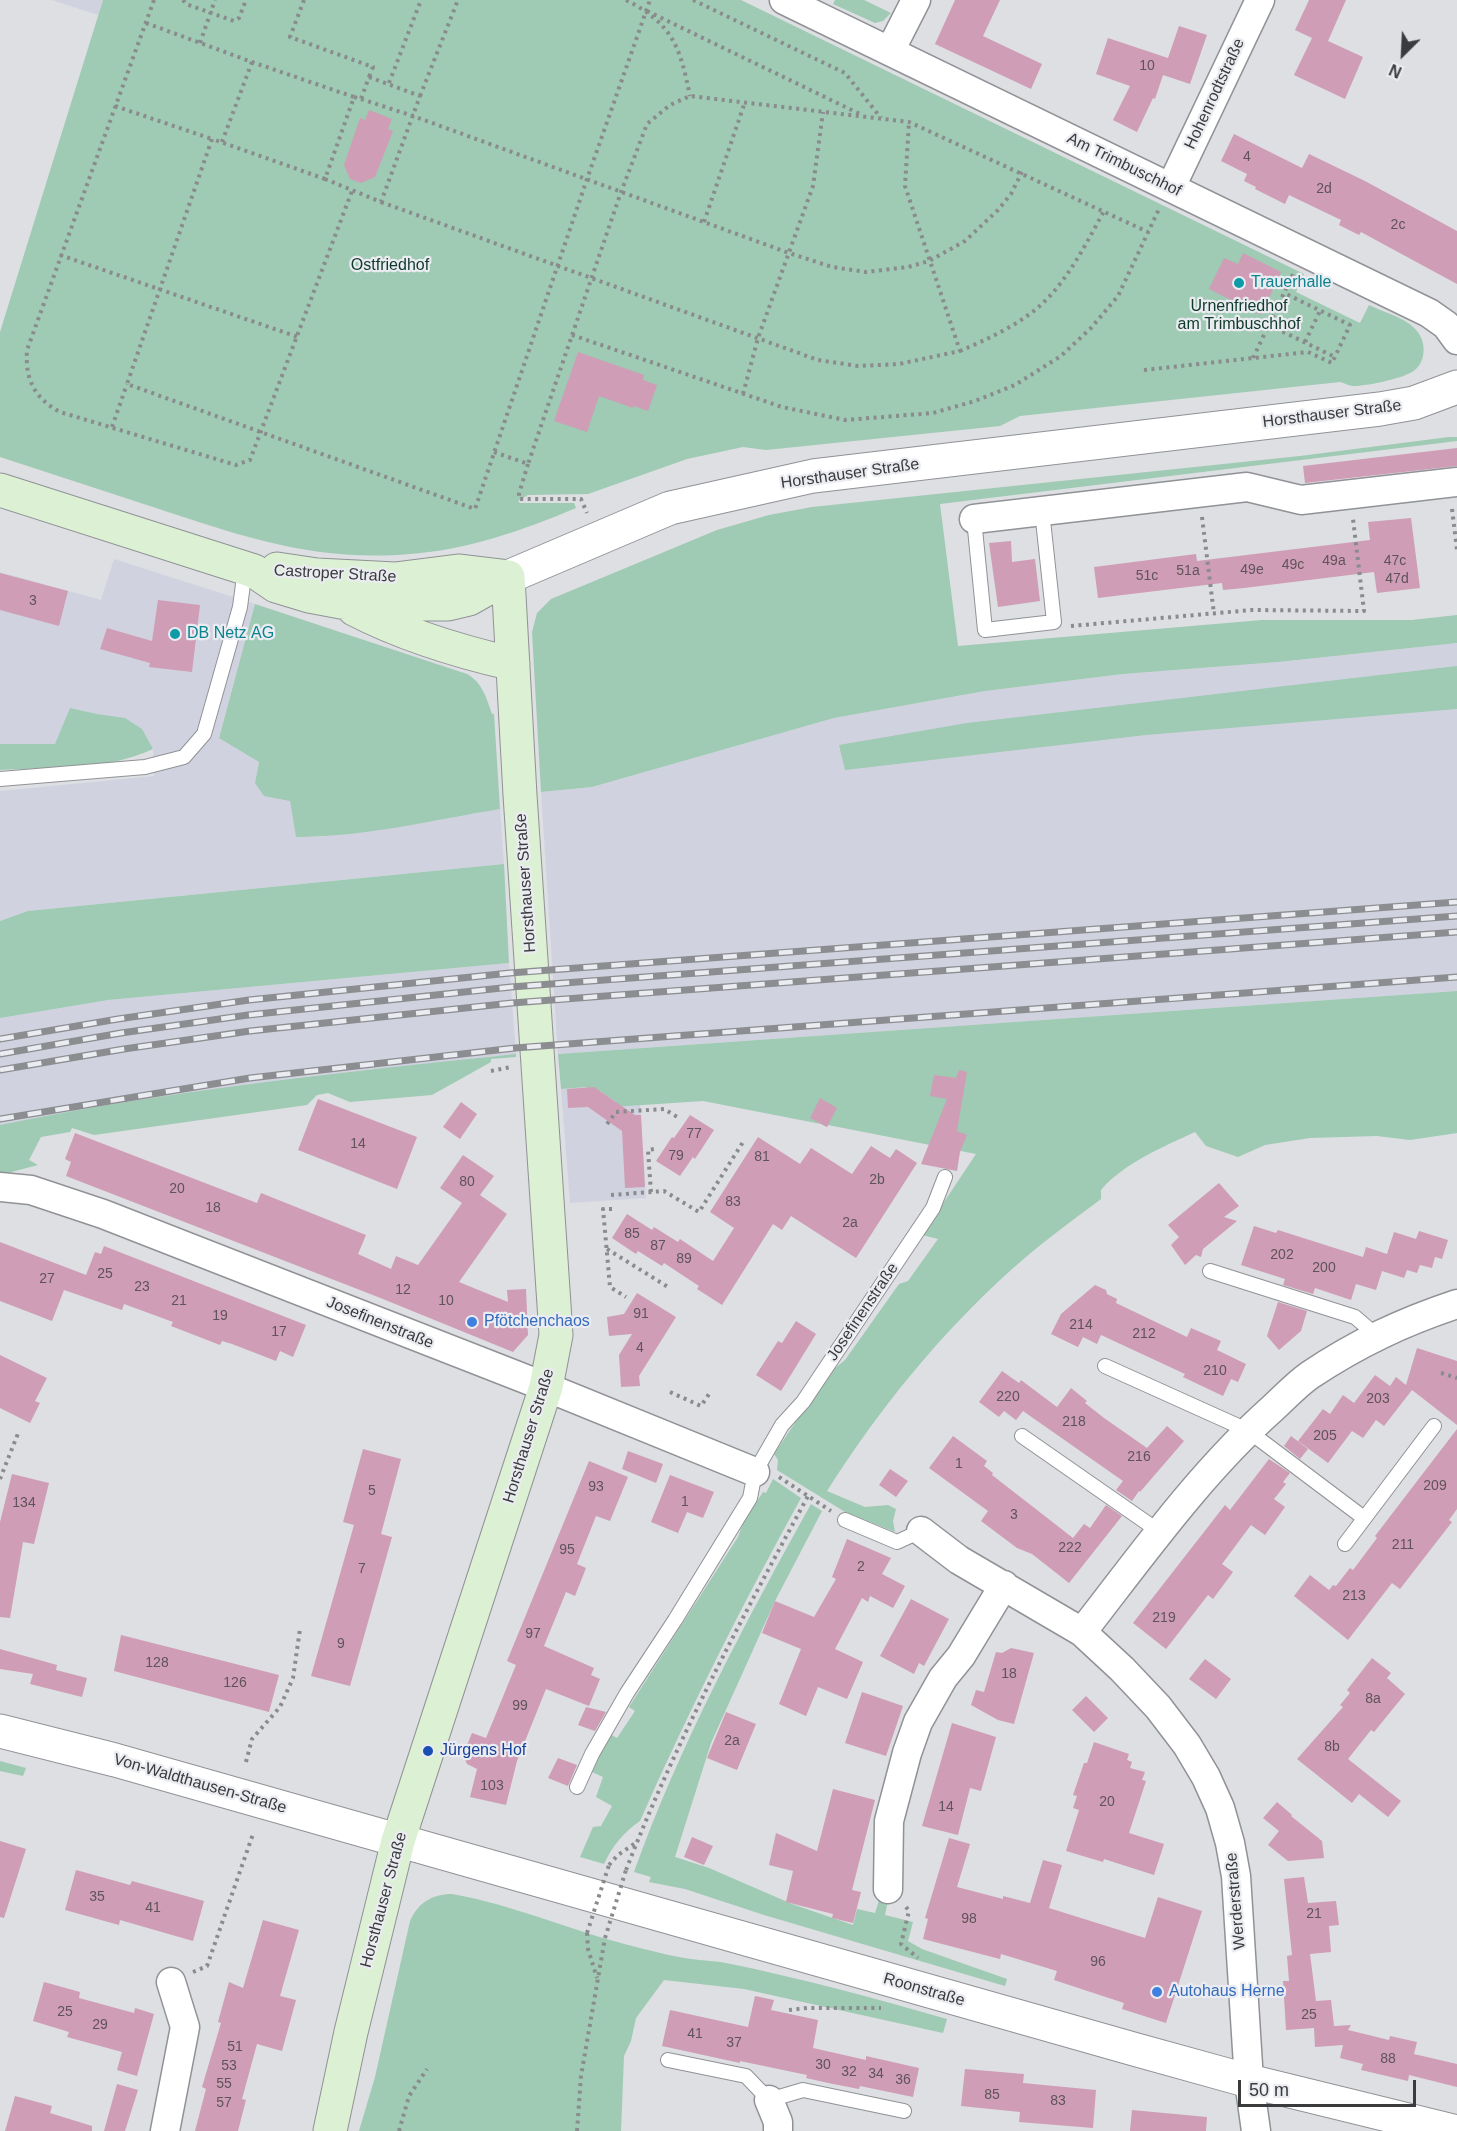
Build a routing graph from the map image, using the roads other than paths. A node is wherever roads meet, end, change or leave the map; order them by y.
1 (784, 0) edge
2 (916, 0) edge
3 (1260, 0) edge
4 (890, 51) junction
5 (1171, 187) junction
6 (1457, 340) edge
7 (1457, 387) edge
8 (1453, 483) edge
9 (0, 490) edge
10 (1042, 511) junction
11 (974, 519) joint
12 (250, 570) junction
13 (508, 577) junction
14 (341, 602) junction
15 (513, 664) junction
16 (0, 778) edge
17 (945, 1177) dead end
18 (0, 1187) edge
19 (1210, 1271) dead end
20 (1457, 1304) edge
21 (1376, 1335) junction
22 (1105, 1366) dead end
23 (546, 1387) junction
24 (1434, 1426) dead end
25 (1247, 1430) junction
26 (1022, 1436) dead end
27 (755, 1472) junction
28 (1364, 1518) junction
29 (845, 1520) road end
30 (921, 1531) joint
31 (1160, 1532) junction
32 (1345, 1544) dead end
33 (1004, 1585) junction
34 (1082, 1632) junction
35 (0, 1731) edge
36 (577, 1787) dead end
37 (398, 1841) junction
38 (888, 1889) road end
39 (171, 1982) road end
40 (668, 2060) dead end
41 (1249, 2081) junction
42 (769, 2100) junction
43 (904, 2111) dead end
44 (165, 2131) edge
45 (330, 2131) edge
46 (778, 2131) edge
47 (1256, 2131) edge
48 (1453, 2131) edge

1 - 4 street, Am Trimbuschhof
2 - 4 street
3 - 5 street, Hohenrodtstraße
4 - 5 street, Am Trimbuschhof
5 - 6 street, Am Trimbuschhof
7 - 13 street, Horsthauser Straße
8 - 10 street
9 - 12 main road, Castroper Straße
10 - 11 street
10 - 11 lane
12 - 13 main road, Castroper Straße
12 - 14 main road, Castroper Straße
12 - 16 lane
13 - 14 main road, Castroper Straße
13 - 15 main road, Horsthauser Straße
14 - 15 main road
15 - 23 main road, Horsthauser Straße
17 - 27 lane, Josefinenstraße
18 - 23 street, Josefinenstraße
19 - 21 lane
20 - 21 street
21 - 25 street
22 - 25 lane
23 - 27 street, Josefinenstraße
23 - 37 main road, Horsthauser Straße
24 - 28 lane
25 - 28 lane
25 - 31 street
26 - 31 lane
27 - 36 lane, Josefinenstraße
28 - 32 lane
29 - 30 lane
30 - 33 street, Werderstraße
31 - 34 street
33 - 34 street, Werderstraße
33 - 38 street
34 - 41 street, Werderstraße
35 - 37 street, Von-Waldthausen-Straße
37 - 41 street, Roonstraße
37 - 45 main road, Horsthauser Straße
39 - 44 street
40 - 42 lane
41 - 47 street, Werderstraße
41 - 48 street, Roonstraße
42 - 43 lane
42 - 46 street

